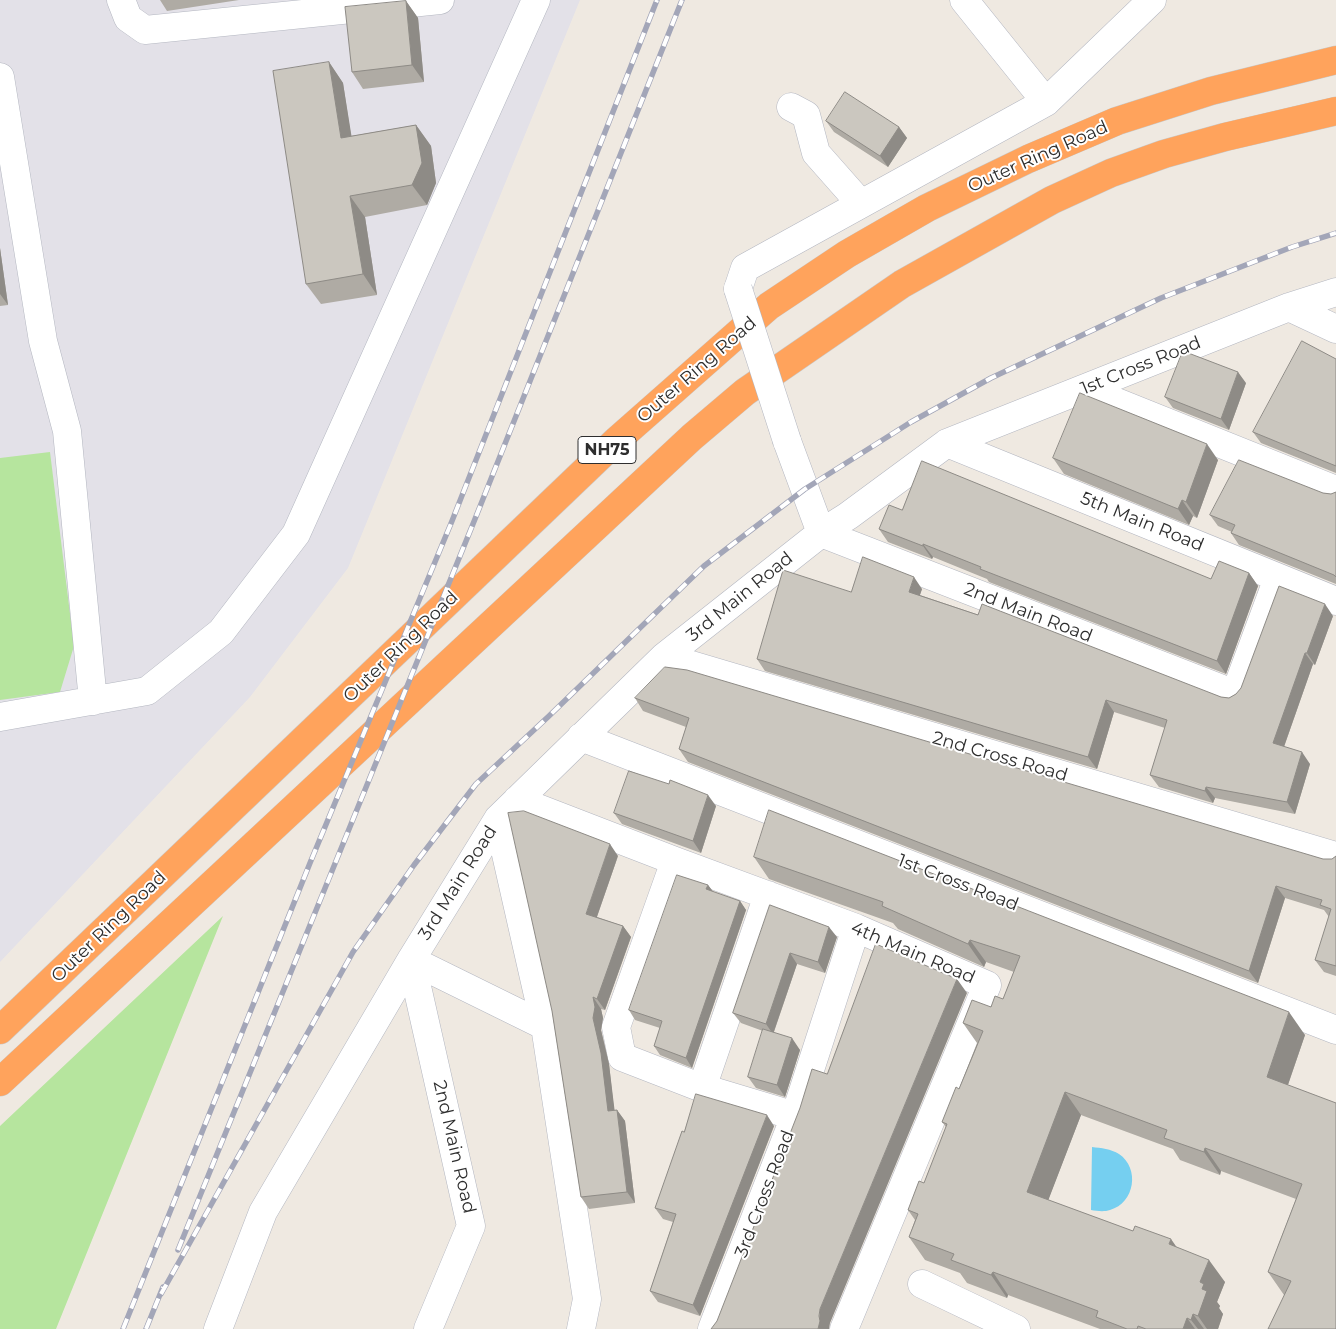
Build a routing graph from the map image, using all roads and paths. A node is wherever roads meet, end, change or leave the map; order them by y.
1 (121, 0) edge
2 (440, 0) edge
3 (536, 0) edge
4 (964, 0) edge
5 (1152, 0) edge
6 (1336, 60) edge
7 (0, 76) edge
8 (1046, 102) junction
9 (791, 107) dead end
10 (1336, 111) edge
11 (861, 204) junction
12 (1336, 292) edge
13 (1288, 307) junction
14 (1336, 329) edge
15 (1084, 389) junction
16 (947, 443) junction
17 (1336, 490) edge
18 (821, 532) junction
19 (1278, 578) junction
20 (1336, 601) edge
21 (664, 658) junction
22 (93, 701) junction
23 (0, 717) edge
24 (581, 737) junction
25 (518, 800) junction
26 (498, 819) junction
27 (1336, 856) edge
28 (675, 861) junction
29 (768, 895) junction
30 (856, 928) junction
31 (411, 960) junction
32 (545, 1026) junction
33 (0, 1030) edge
34 (1336, 1030) edge
35 (0, 1082) edge
36 (702, 1088) junction
37 (795, 1116) junction
38 (922, 1284) dead end
39 (218, 1329) edge
40 (428, 1329) edge
41 (582, 1329) edge
42 (712, 1329) edge
43 (844, 1329) edge
44 (1016, 1329) edge

1 - 2 street
3 - 22 street
4 - 8 street
5 - 8 street
6 - 33 highway, Outer Ring Road / NH75
7 - 22 street
8 - 11 street
9 - 11 street
10 - 35 highway, NH75
11 - 18 street, bridge
12 - 13 street, 1st Cross Road
13 - 14 street
13 - 15 street, 1st Cross Road
15 - 16 street, 1st Cross Road
15 - 17 street
16 - 18 street, 1st Cross Road
16 - 19 street, 5th Main Road
18 - 19 street, 2nd Main Road
18 - 21 street, 3rd Main Road
19 - 20 street, 5th Main Road
21 - 24 street, 3rd Main Road
21 - 27 street, 2nd Cross Road
22 - 23 street
24 - 25 street, 3rd Main Road
24 - 34 street, 1st Cross Road
25 - 26 street, 3rd Main Road
25 - 28 street, 4th Main Road
26 - 31 street, 3rd Main Road
26 - 32 street
28 - 29 street, 4th Main Road
28 - 36 street, 3rd Cross Road
29 - 30 street, 4th Main Road
29 - 36 street
30 - 37 street
30 - 43 street, 4th Main Road
31 - 32 street
31 - 39 street, 3rd Main Road
31 - 40 street, 2nd Main Road
32 - 41 street
36 - 37 street, 3rd Cross Road
37 - 42 street, 3rd Cross Road
38 - 44 street

